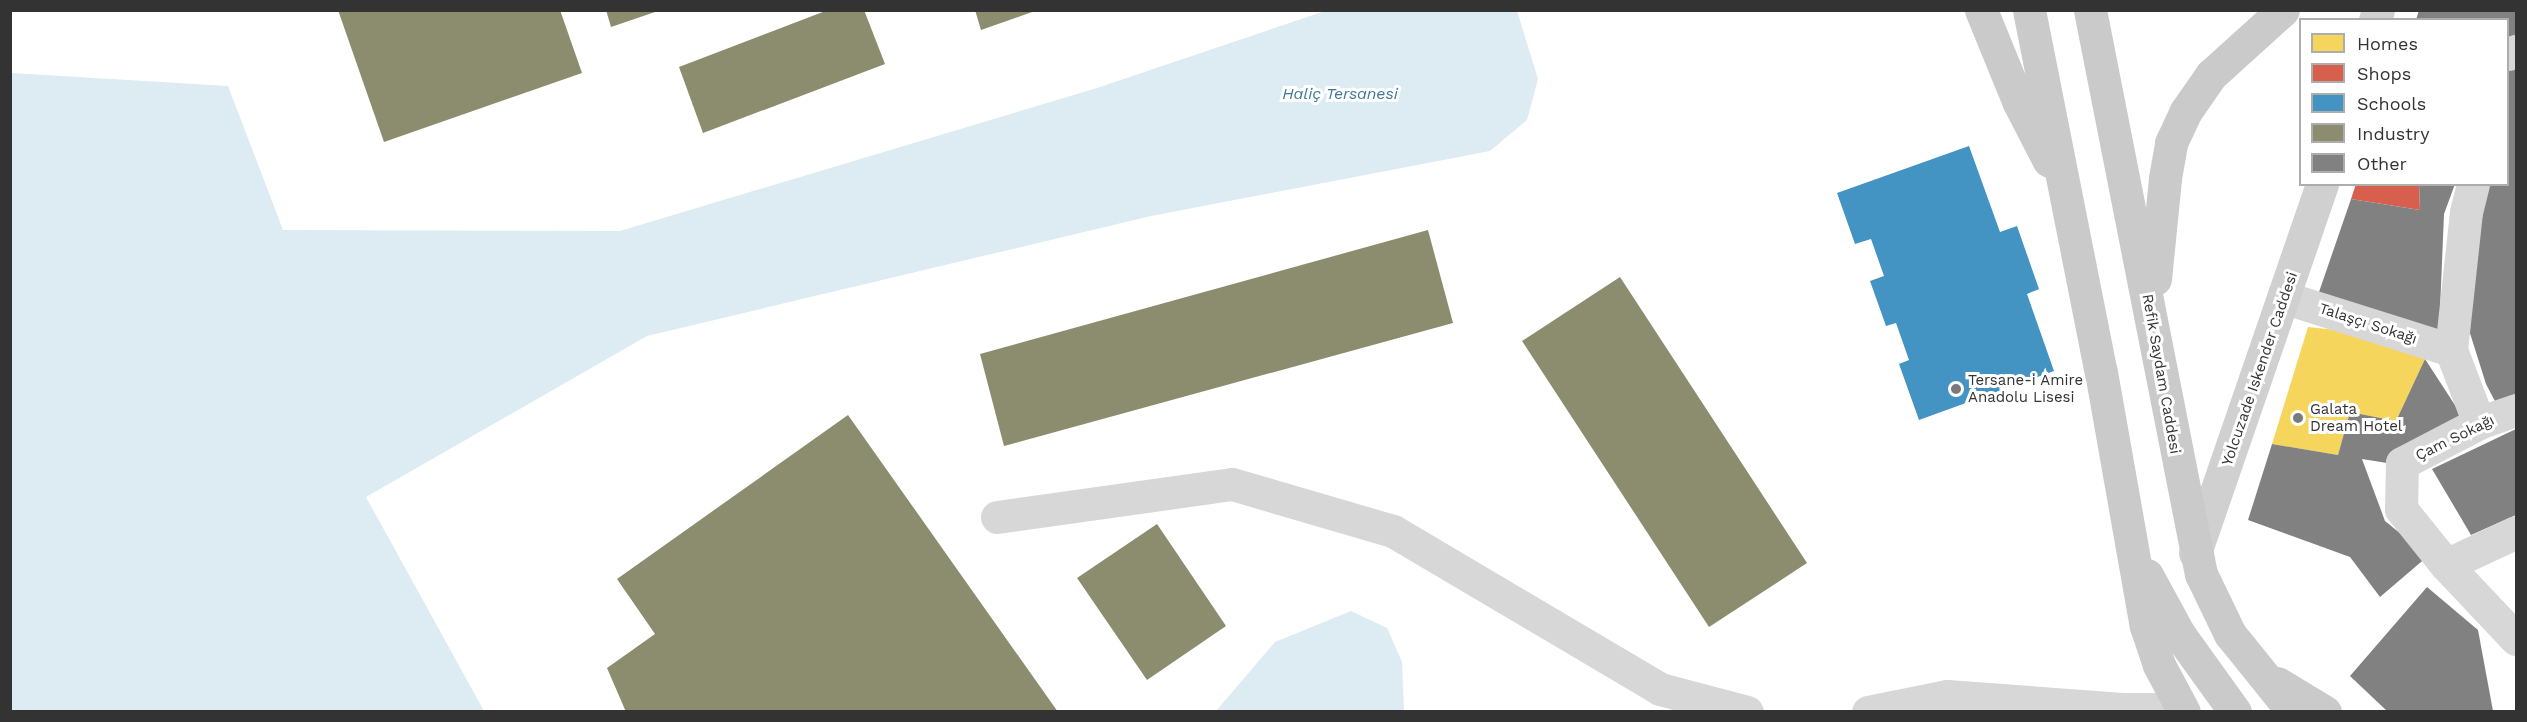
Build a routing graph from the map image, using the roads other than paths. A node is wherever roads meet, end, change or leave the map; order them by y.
1 (1981, 10) edge
2 (2029, 10) edge
3 (2090, 10) edge
4 (2283, 10) edge
5 (2321, 186) edge
6 (2472, 186) edge
7 (2067, 198) junction
8 (2286, 297) junction
9 (2151, 320) junction
10 (2451, 350) junction
11 (2517, 410) edge
12 (2479, 423) junction
13 (997, 517) dead end
14 (2127, 519) junction
15 (2517, 532) edge
16 (2195, 553) junction
17 (2446, 565) junction
18 (2517, 639) edge
19 (2263, 674) junction
20 (2183, 710) edge
21 (1747, 711) edge
22 (1868, 711) edge
23 (2235, 711) edge
24 (2293, 711) edge
25 (2325, 711) edge

1 - 7 main road
2 - 7 main road
3 - 9 main road, Refik Saydam Caddesi
4 - 9 main road
5 - 8 street, Yolcuzade Iskender Caddesi
6 - 10 street
7 - 14 main road
8 - 10 street, Talaşçı Sokağı
8 - 16 street, Yolcuzade Iskender Caddesi
9 - 16 main road, Refik Saydam Caddesi
10 - 12 street
11 - 12 street, Çam Sokağı
12 - 17 street, Çam Sokağı
13 - 21 street
14 - 20 main road
14 - 23 main road
15 - 17 street
16 - 19 main road, Refik Saydam Caddesi
17 - 18 street
19 - 24 main road, Refik Saydam Caddesi
19 - 25 main road
20 - 22 street

